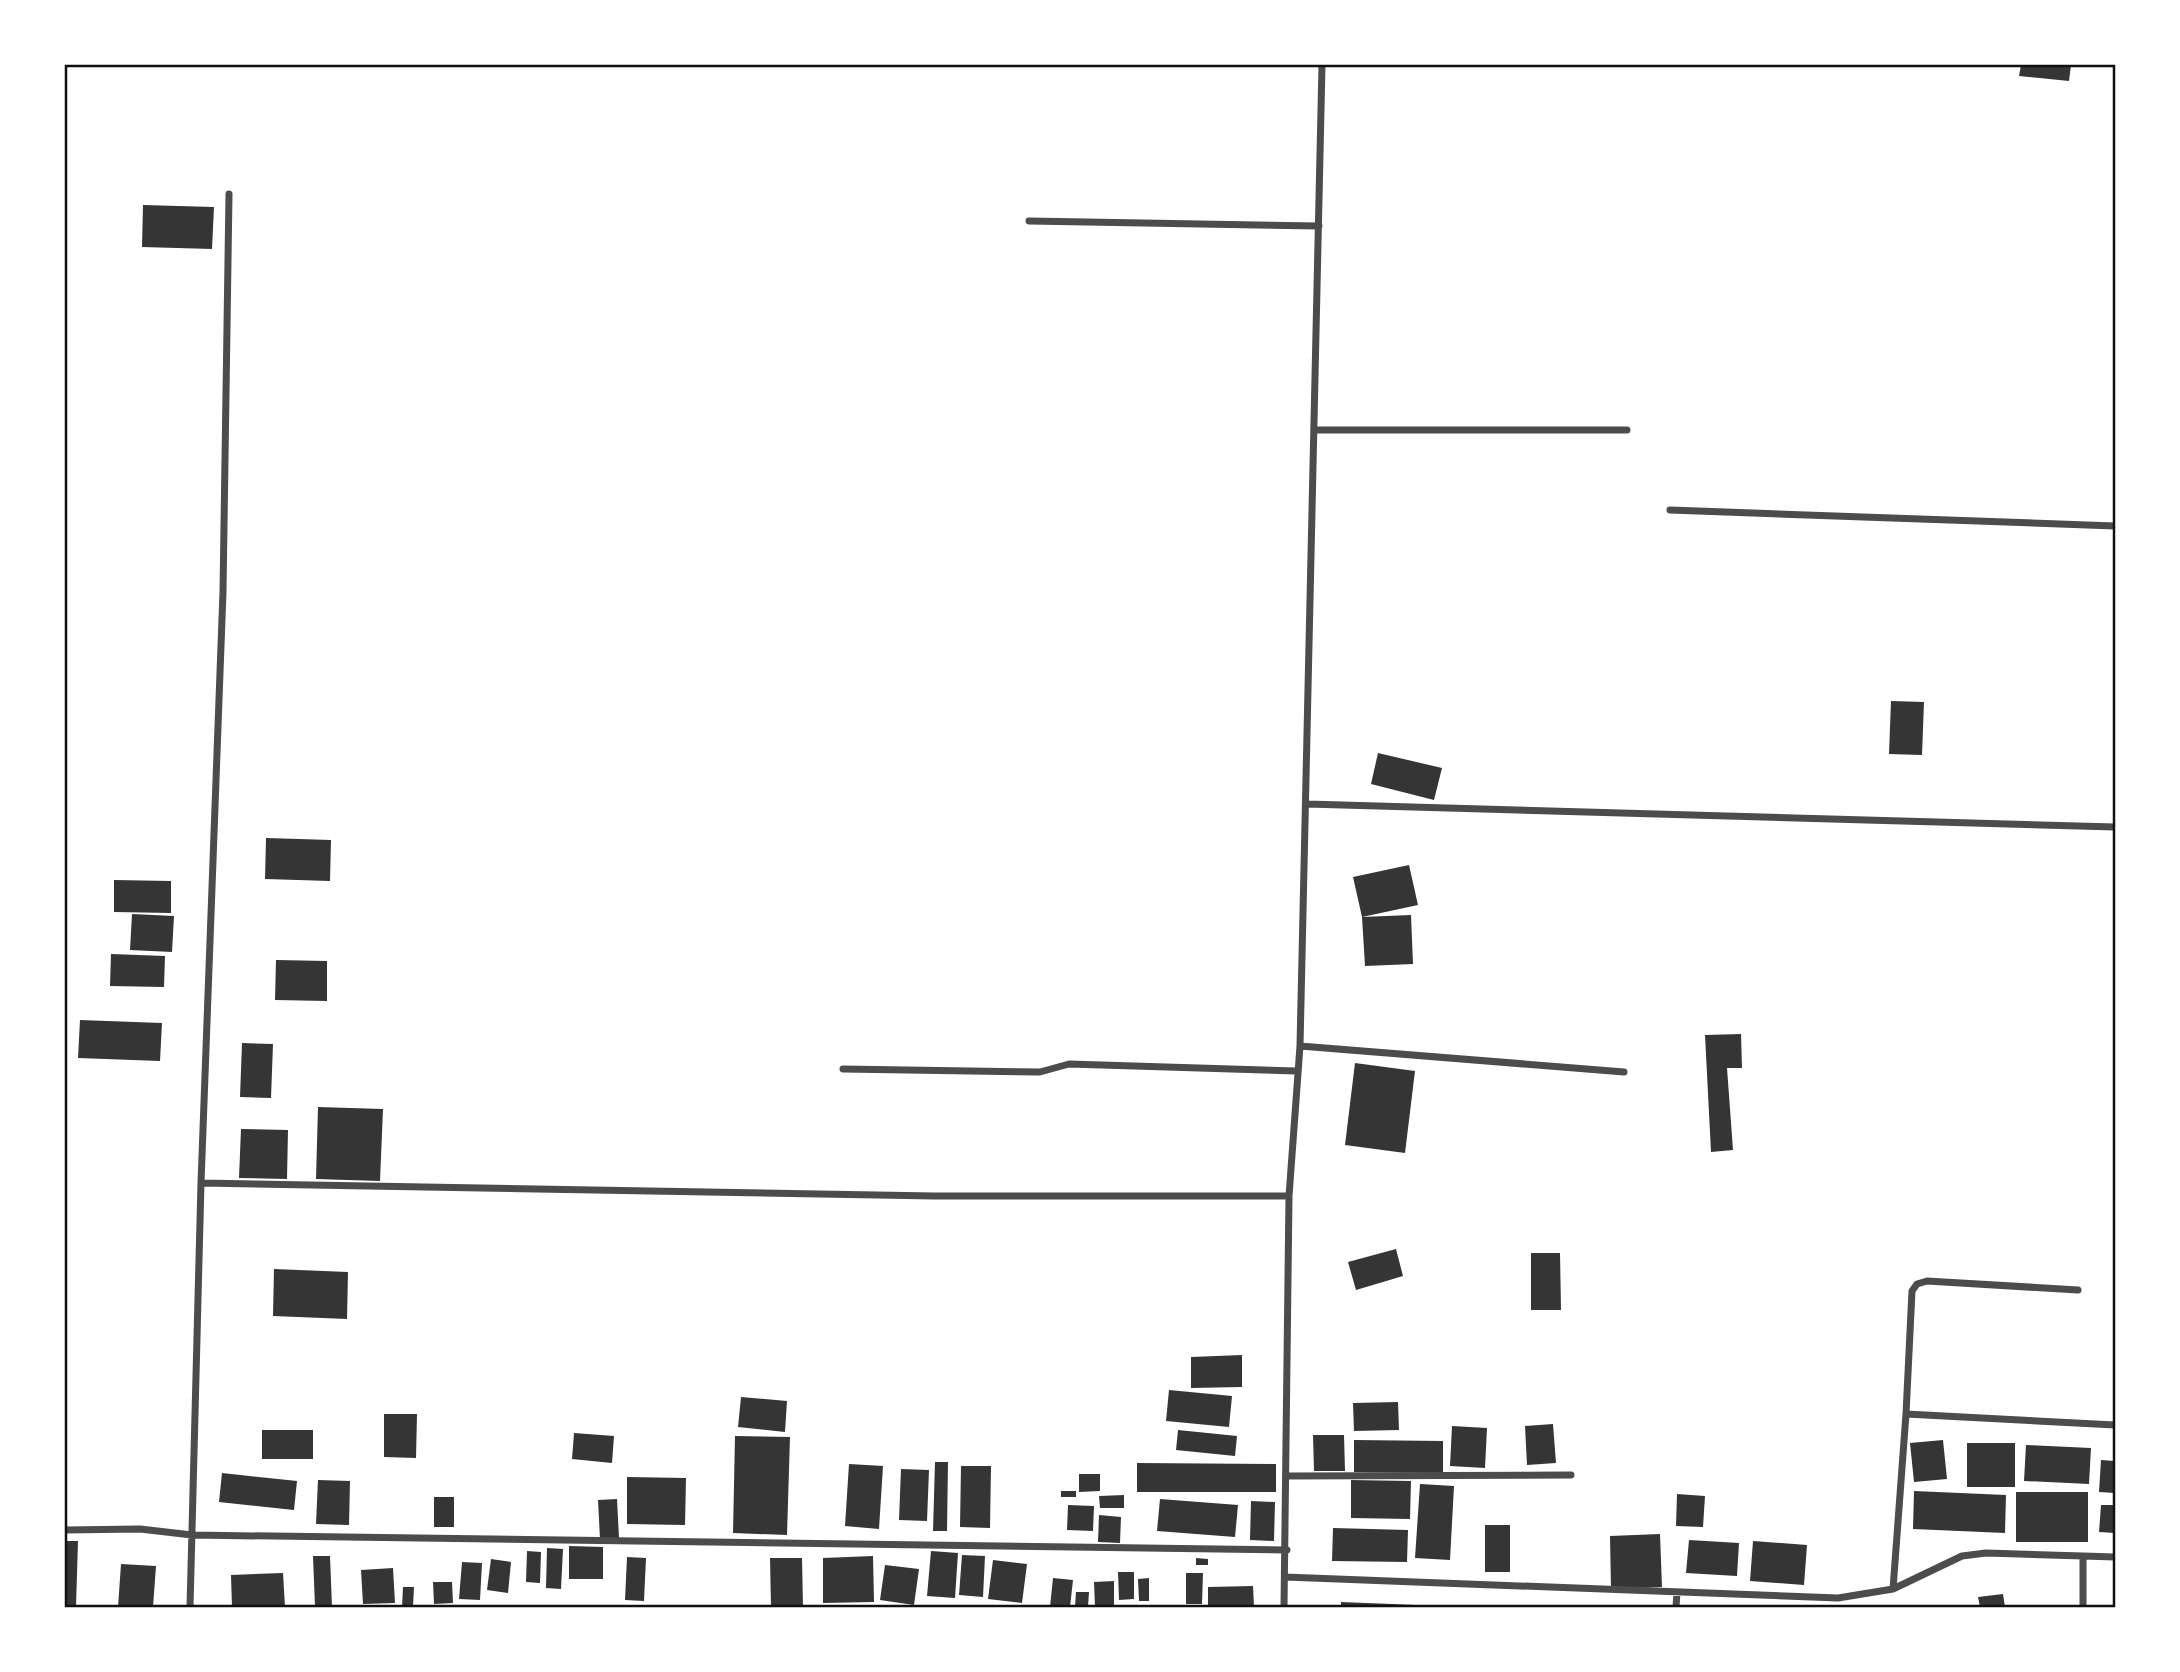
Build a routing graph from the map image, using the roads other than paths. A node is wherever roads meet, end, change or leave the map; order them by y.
1 (1322, 65) edge
2 (229, 194) dead end
3 (1029, 221) dead end
4 (1319, 226) junction
5 (1315, 430) junction
6 (1627, 430) dead end
7 (1671, 510) dead end
8 (2115, 526) edge
9 (1307, 804) junction
10 (2115, 827) edge
11 (1300, 1046) junction
12 (843, 1069) dead end
13 (1297, 1071) junction
14 (1624, 1072) dead end
15 (201, 1183) junction
16 (1289, 1196) junction
17 (2078, 1290) dead end
18 (1906, 1414) junction
19 (2115, 1425) edge
20 (1571, 1475) dead end
21 (1287, 1476) junction
22 (65, 1530) edge
23 (191, 1535) junction
24 (1287, 1550) junction
25 (2084, 1556) junction
26 (2115, 1557) edge
27 (1285, 1577) junction
28 (1893, 1589) junction
29 (1677, 1592) junction
30 (190, 1607) edge
31 (1284, 1607) edge
32 (1676, 1607) edge
33 (2084, 1607) edge

1 - 4 street
2 - 15 street
3 - 4 street
4 - 5 street
5 - 6 street
5 - 9 street
7 - 8 street
9 - 10 street
9 - 11 street
11 - 13 street
11 - 14 street
12 - 13 street
13 - 16 street
15 - 16 street
15 - 23 street
16 - 21 street
17 - 18 street
18 - 19 street
18 - 28 street
20 - 21 street
21 - 24 street
22 - 23 street
23 - 24 street
23 - 30 street
24 - 27 street
25 - 26 street
25 - 28 street
25 - 33 street
27 - 29 street
27 - 31 street
28 - 29 street
29 - 32 street

